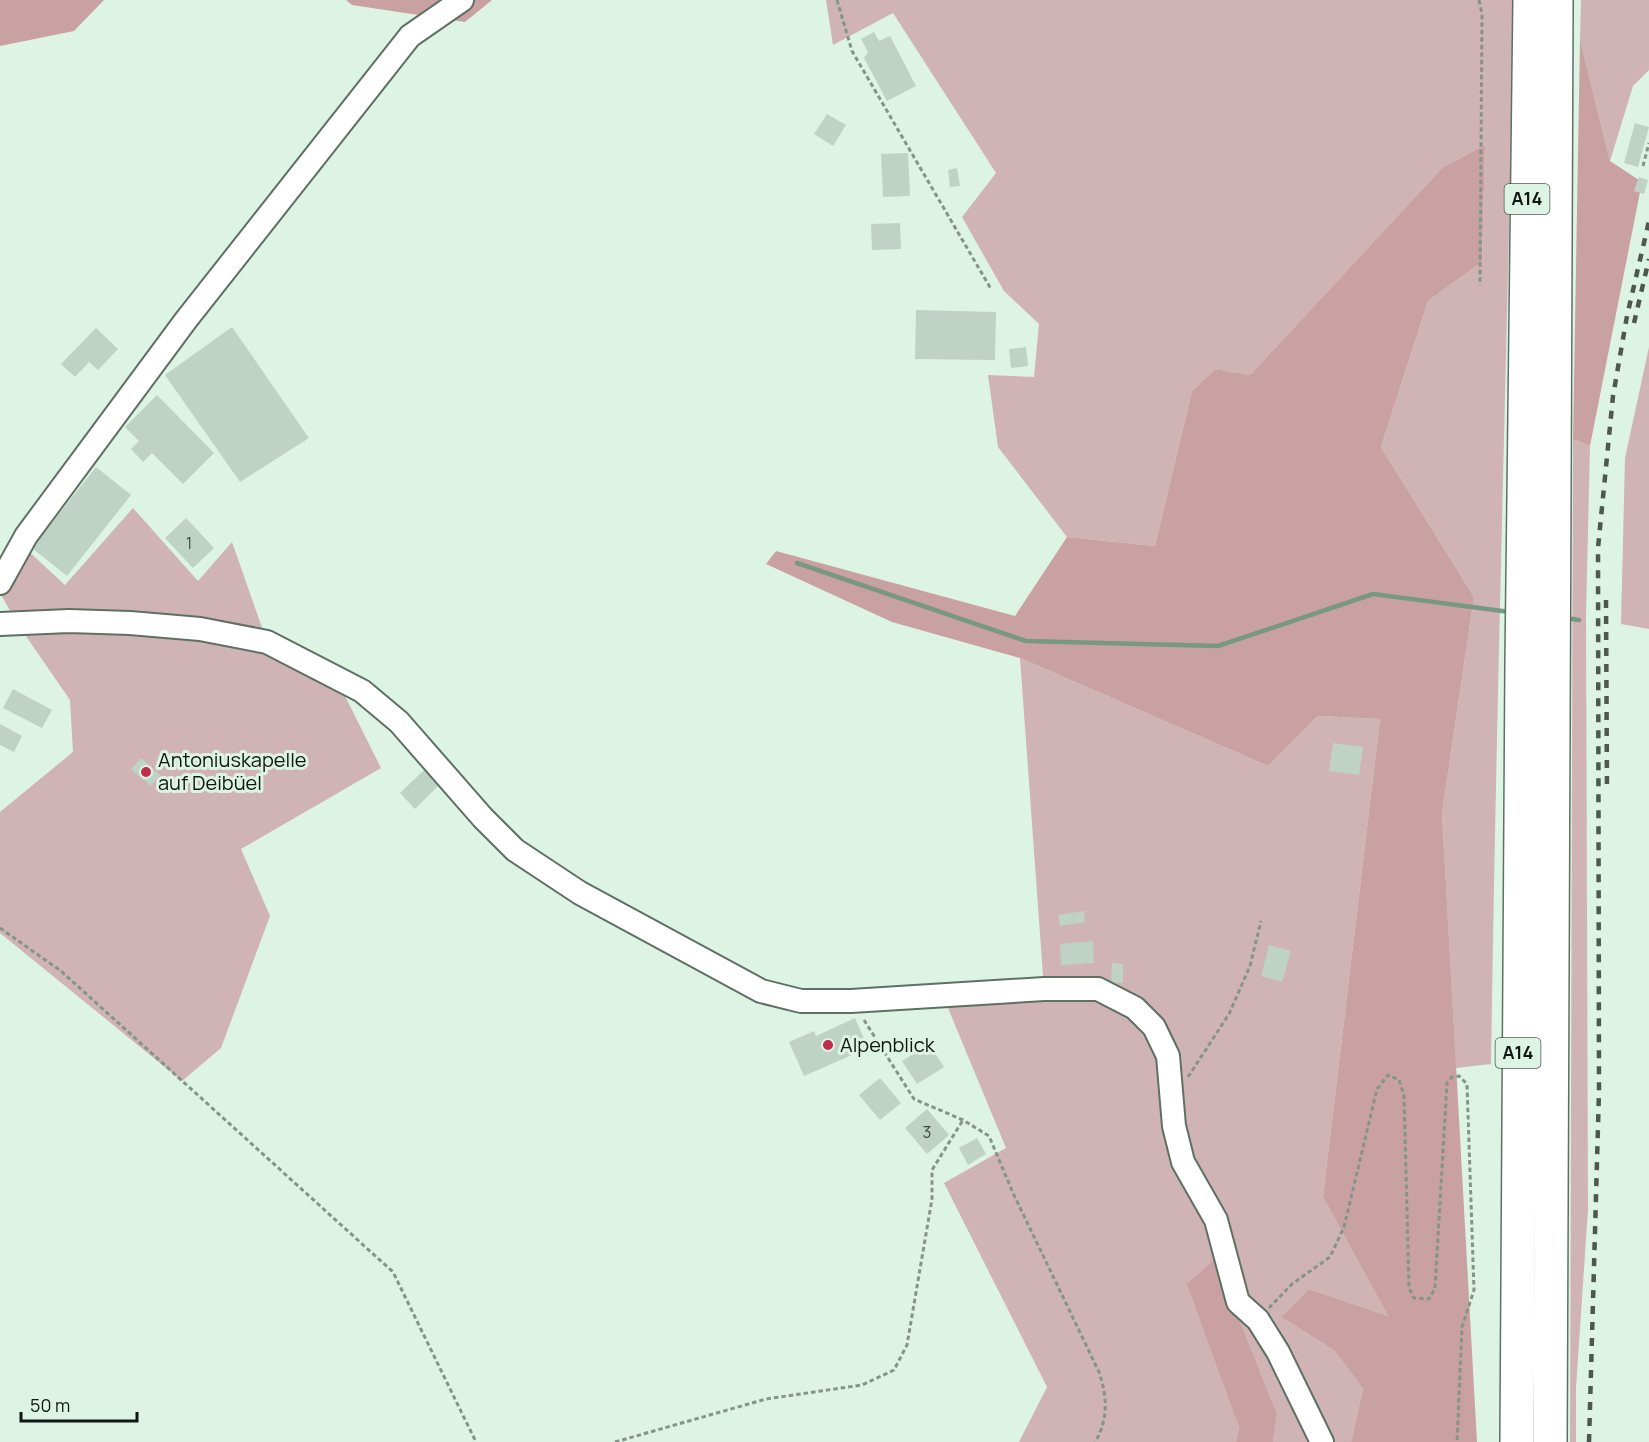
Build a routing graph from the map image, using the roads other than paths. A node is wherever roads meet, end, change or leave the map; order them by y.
1 (462, 0) edge
2 (1530, 0) edge
3 (1556, 0) edge
4 (0, 583) edge
5 (0, 623) edge
6 (1322, 1442) edge
7 (1517, 1442) edge
8 (1550, 1442) edge

1 - 4 street
2 - 7 highway, A14
3 - 8 highway, A14
5 - 6 street

